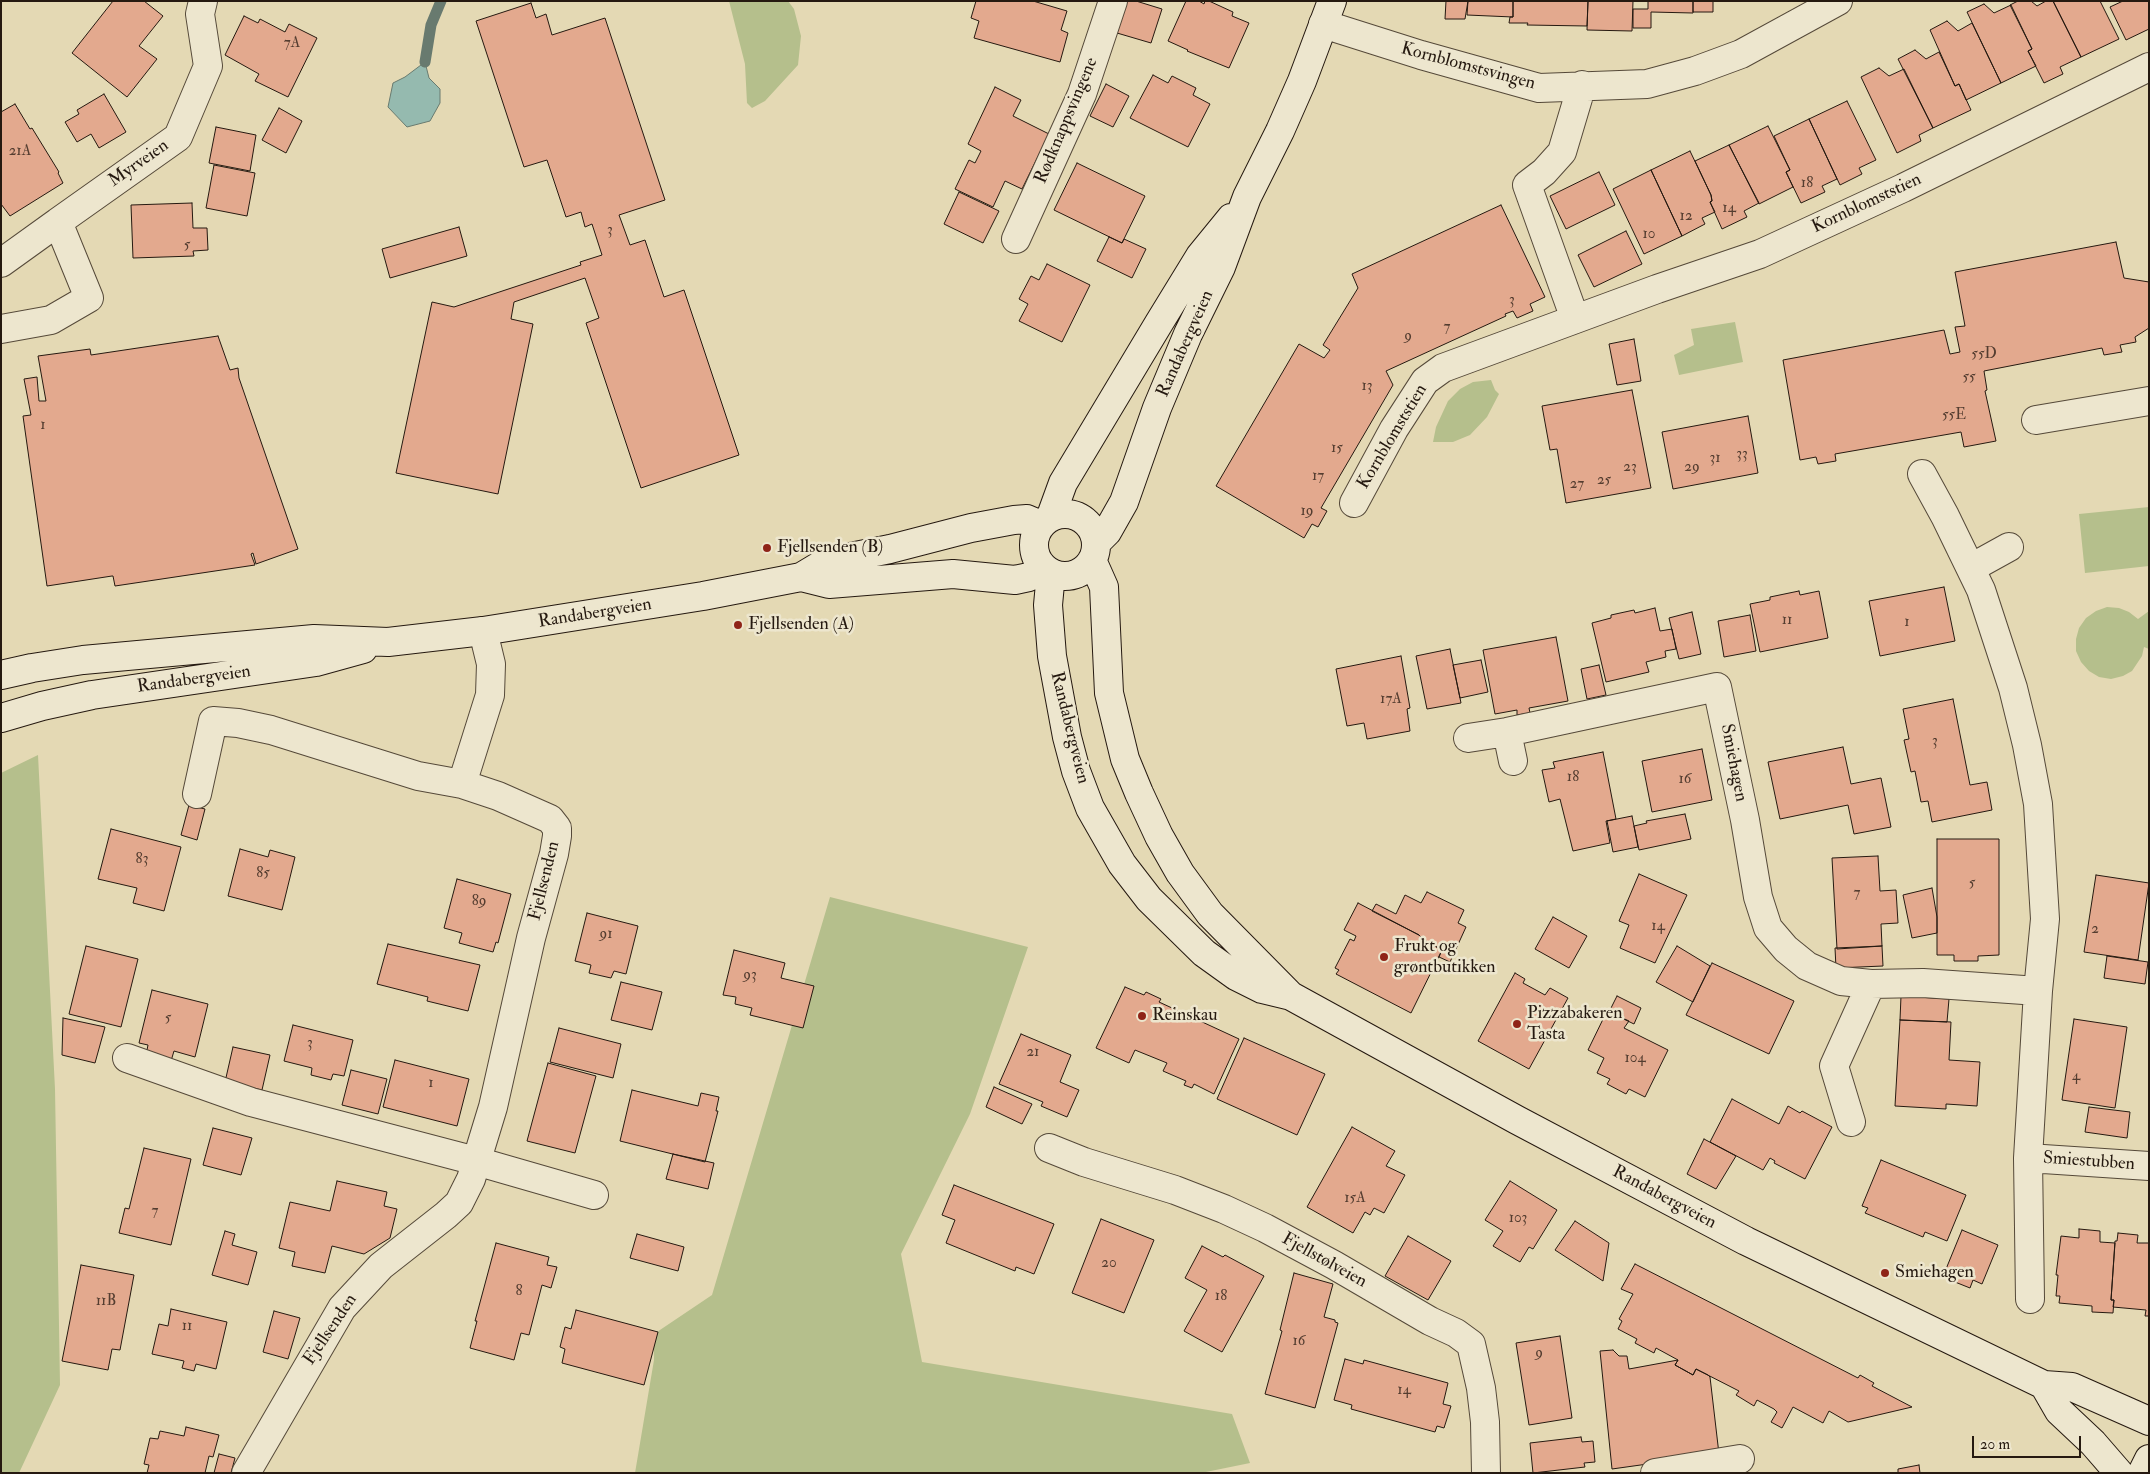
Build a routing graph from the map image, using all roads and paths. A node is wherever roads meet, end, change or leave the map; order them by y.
1 (203, 1) edge
2 (1113, 1) edge
3 (1838, 1) edge
4 (1327, 9) edge
5 (1806, 9) edge
6 (2149, 67) edge
7 (1582, 85) junction
8 (1247, 197) junction
9 (58, 222) junction
10 (1016, 239) dead end
11 (1, 263) edge
12 (1575, 319) junction
13 (1, 329) edge
14 (2149, 401) edge
15 (2036, 420) dead end
16 (1922, 474) dead end
17 (1354, 503) dead end
18 (1046, 521) junction
19 (2008, 547) dead end
20 (1094, 552) junction
21 (1971, 568) junction
22 (1048, 571) junction
23 (800, 577) junction
24 (483, 632) junction
25 (388, 642) junction
26 (1, 675) edge
27 (1, 718) edge
28 (1507, 732) junction
29 (1468, 738) dead end
30 (1512, 761) dead end
31 (462, 784) junction
32 (197, 794) dead end
33 (1872, 984) junction
34 (2038, 991) junction
35 (1292, 996) junction
36 (127, 1058) dead end
37 (1851, 1122) dead end
38 (1049, 1148) dead end
39 (2028, 1158) junction
40 (476, 1161) junction
41 (2149, 1166) edge
42 (594, 1195) dead end
43 (2030, 1299) dead end
44 (2044, 1386) junction
45 (2149, 1421) edge
46 (1740, 1459) dead end
47 (2149, 1459) edge
48 (246, 1473) edge
49 (1486, 1473) edge
50 (1655, 1473) edge
51 (2119, 1473) edge
52 (2142, 1473) edge

1 - 9 street, Myrveien
2 - 10 street, Rødknappsvingene
3 - 5 street, Kornblomstsvingen
4 - 7 street, Kornblomstsvingen
4 - 8 street, Randabergveien
5 - 7 street, Kornblomstsvingen
6 - 12 street, Kornblomststien
7 - 12 street
8 - 18 street, Randabergveien
8 - 20 street, Randabergveien
9 - 11 street, Myrveien
9 - 13 street
12 - 17 street, Kornblomststien
14 - 15 street
16 - 21 street
18 - 20 street
18 - 22 street
18 - 23 street, Randabergveien
19 - 21 street
20 - 22 street
20 - 35 street, Randabergveien
21 - 34 street
22 - 23 street, Randabergveien
22 - 35 street, Randabergveien
23 - 24 street, Randabergveien
24 - 25 street, Randabergveien
24 - 31 street
25 - 26 street, Randabergveien
25 - 27 street, Randabergveien
28 - 29 street, Smiehagen
28 - 30 street
28 - 33 street, Smiehagen
31 - 32 street
31 - 40 street, Fjellsenden
33 - 34 street, Smiehagen
33 - 37 street
34 - 39 street
35 - 44 street, Randabergveien
36 - 40 street
38 - 49 street, Fjellstølveien
39 - 41 street, Smiestubben
39 - 43 street
40 - 42 street
40 - 48 street, Fjellsenden
44 - 45 street, Randabergveien
44 - 51 street
46 - 50 street
47 - 52 street

